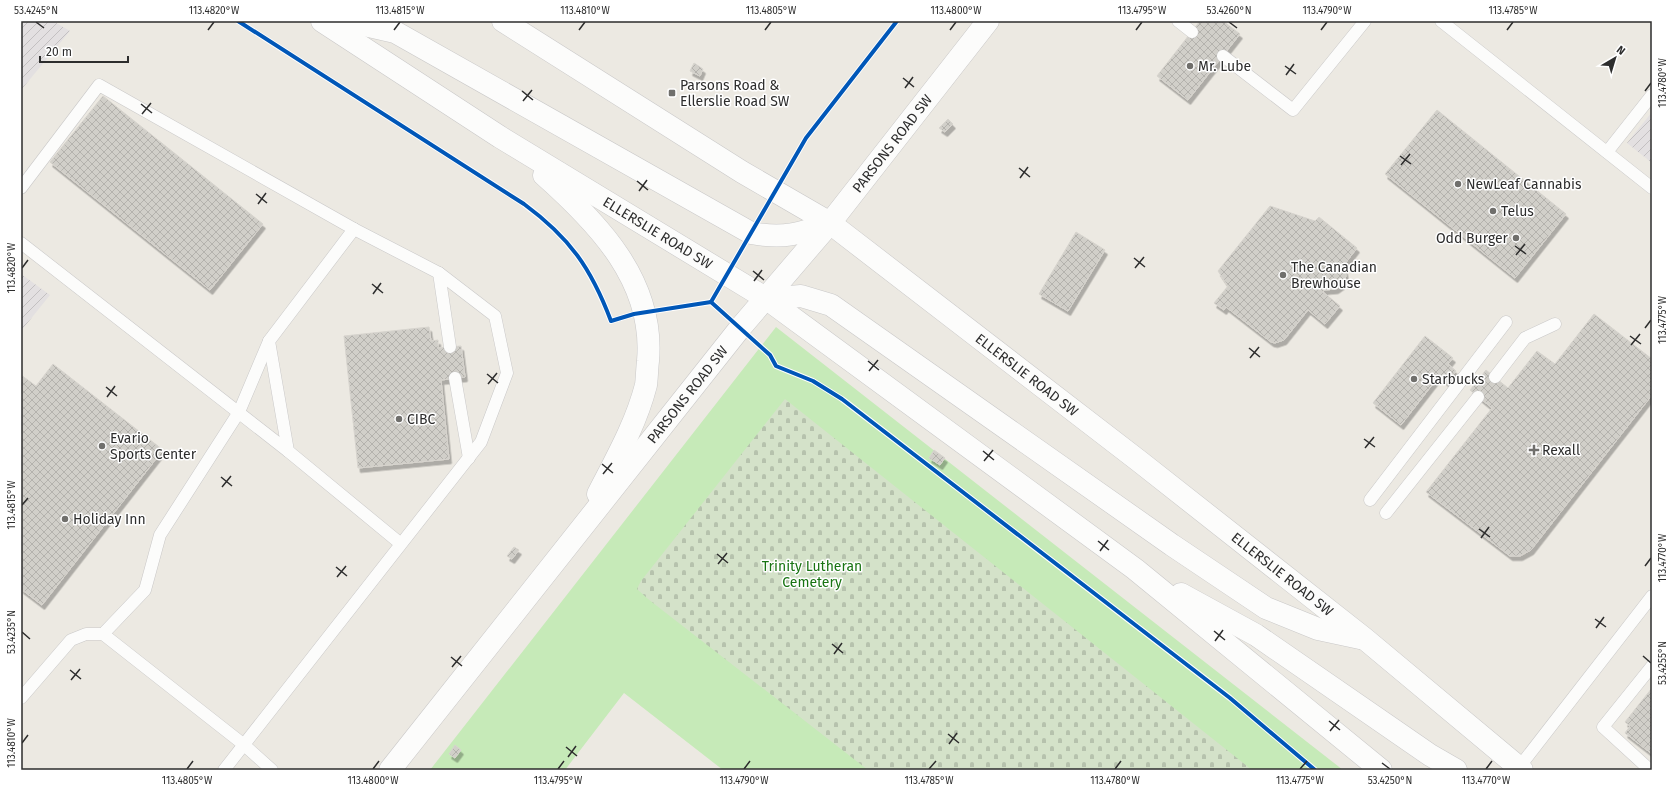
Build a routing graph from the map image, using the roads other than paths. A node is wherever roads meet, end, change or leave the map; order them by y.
1 (322, 21) edge
2 (347, 21) edge
3 (503, 21) edge
4 (988, 21) edge
5 (1178, 21) edge
6 (1365, 21) edge
7 (1440, 21) edge
8 (1192, 32) dead end
9 (1223, 56) dead end
10 (1652, 95) edge
11 (500, 137) junction
12 (1607, 152) junction
13 (21, 188) edge
14 (1652, 188) edge
15 (830, 223) junction
16 (354, 229) junction
17 (21, 243) edge
18 (439, 273) junction
19 (767, 299) junction
20 (1506, 322) dead end
21 (1555, 324) dead end
22 (269, 341) junction
23 (450, 347) dead end
24 (1495, 377) dead end
25 (455, 378) dead end
26 (1478, 397) dead end
27 (239, 412) junction
28 (288, 451) junction
29 (469, 458) junction
30 (1370, 500) dead end
31 (1386, 513) dead end
32 (579, 533) junction
33 (401, 544) junction
34 (1134, 569) junction
35 (1652, 596) edge
36 (103, 634) junction
37 (1365, 639) junction
38 (1652, 666) edge
39 (22, 696) edge
40 (243, 744) junction
41 (1516, 769) edge
42 (224, 770) edge
43 (272, 770) edge
44 (390, 770) edge
45 (1381, 770) edge
46 (1456, 770) edge
47 (1650, 770) edge

1 - 11 main road, ELLERSLIE ROAD SW
2 - 15 main road
3 - 15 main road, ELLERSLIE ROAD SW
4 - 15 main road, PARSONS ROAD SW
5 - 8 lane
6 - 9 lane
7 - 12 lane
10 - 12 lane
11 - 19 main road, ELLERSLIE ROAD SW
11 - 32 main road
12 - 14 lane
13 - 16 lane
15 - 19 main road, PARSONS ROAD SW
15 - 37 main road, ELLERSLIE ROAD SW
16 - 18 lane
16 - 22 lane
17 - 27 lane
18 - 23 lane
18 - 29 lane
19 - 32 main road, PARSONS ROAD SW
19 - 34 main road, ELLERSLIE ROAD SW
19 - 37 main road
20 - 30 lane
21 - 24 lane
22 - 27 lane
22 - 28 lane
25 - 29 lane
26 - 31 lane
27 - 28 lane
27 - 36 lane
28 - 33 lane
29 - 33 lane
32 - 44 main road, PARSONS ROAD SW
33 - 40 lane
34 - 45 main road, ELLERSLIE ROAD SW
34 - 46 main road
35 - 41 lane
36 - 39 lane
36 - 40 lane
37 - 41 main road, ELLERSLIE ROAD SW
38 - 47 lane
40 - 42 lane
40 - 43 lane

